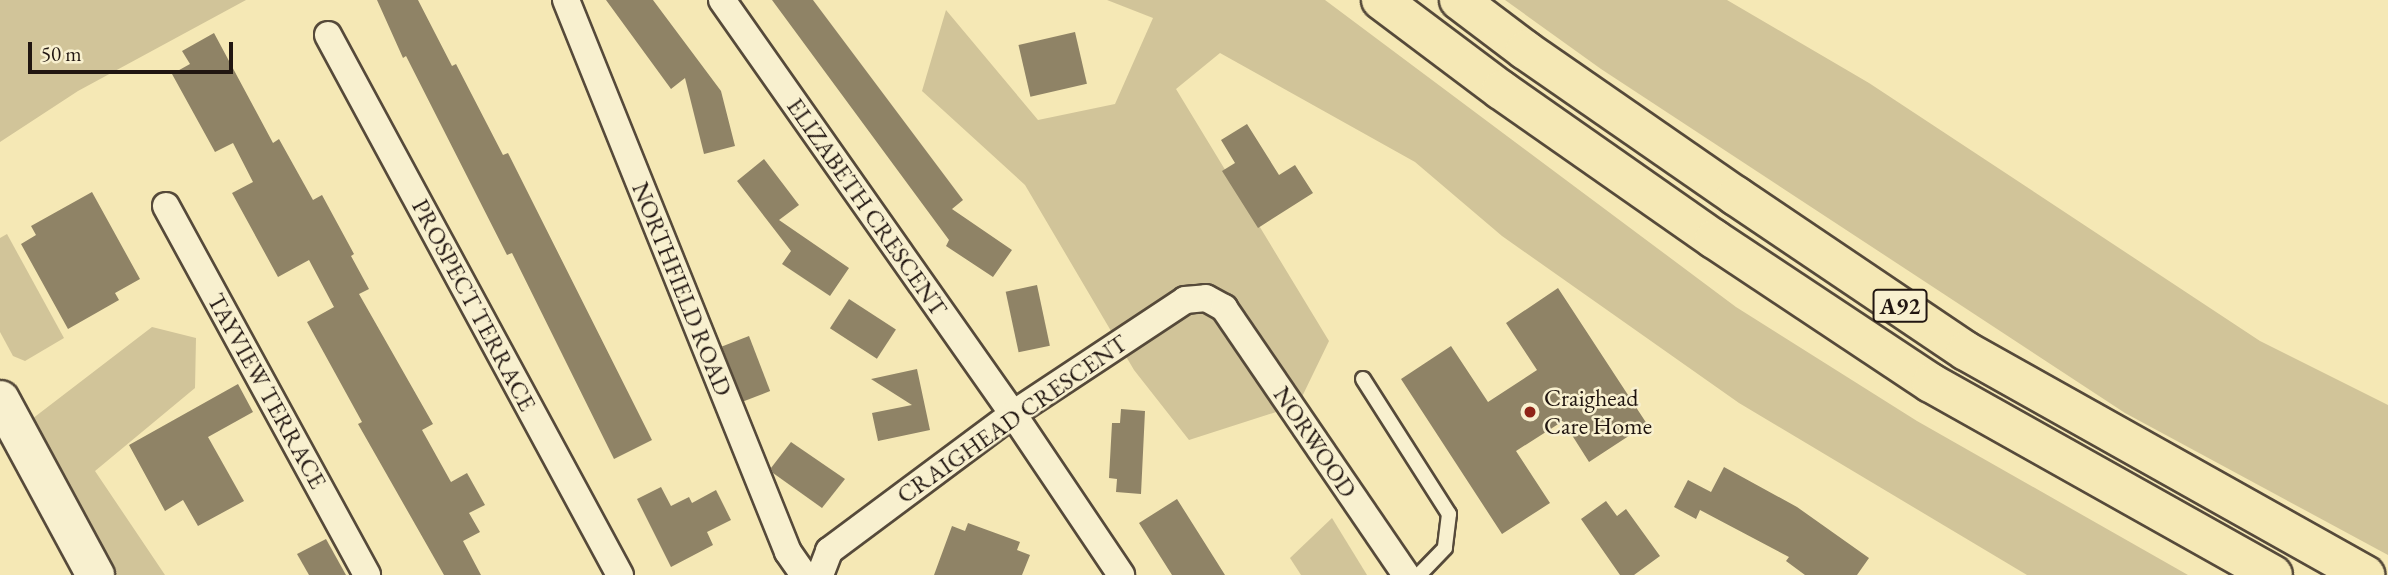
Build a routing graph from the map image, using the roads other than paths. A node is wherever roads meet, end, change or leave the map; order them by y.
1 (566, 0) edge
2 (722, 0) edge
3 (1381, 0) edge
4 (1459, 0) edge
5 (328, 35) dead end
6 (166, 206) dead end
7 (1224, 308) joint
8 (1363, 379) dead end
9 (0, 399) edge
10 (1013, 414) junction
11 (95, 575) edge
12 (367, 575) edge
13 (620, 575) edge
14 (804, 575) edge
15 (820, 575) edge
16 (1121, 575) edge
17 (1406, 575) edge
18 (1419, 575) edge
19 (2273, 575) edge
20 (2365, 575) edge

1 - 14 street, NORTHFIELD ROAD
2 - 10 street, ELIZABETH CRESCENT
3 - 19 highway, A92
4 - 20 highway, A92
5 - 13 street, PROSPECT TERRACE
6 - 12 street, TAYVIEW TERRACE
7 - 10 street, CRAIGHEAD CRESCENT
7 - 17 street, NORWOOD
8 - 18 lane
9 - 11 main road
10 - 15 street, CRAIGHEAD CRESCENT
10 - 16 street, ELIZABETH CRESCENT

